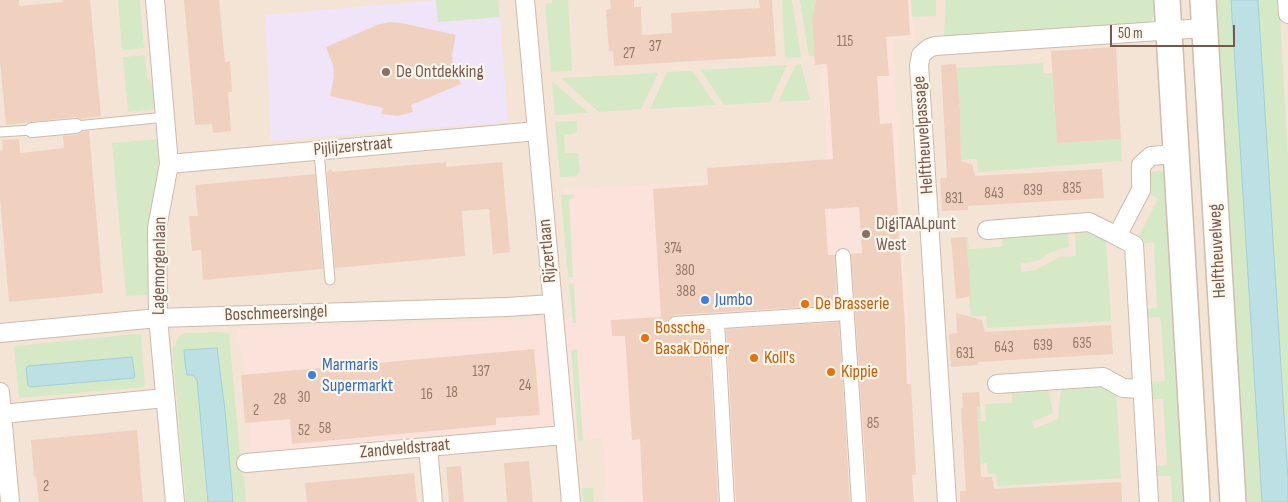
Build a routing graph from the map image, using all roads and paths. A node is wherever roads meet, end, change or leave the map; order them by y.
1 (155, 0) edge
2 (525, 0) edge
3 (1167, 0) edge
4 (1203, 0) edge
5 (1287, 0) edge
6 (1288, 14) edge
7 (1204, 28) junction
8 (1169, 31) junction
9 (166, 116) junction
10 (76, 126) joint
11 (32, 130) joint
12 (537, 131) junction
13 (0, 132) edge
14 (319, 150) junction
15 (1176, 154) junction
16 (169, 164) junction
17 (987, 230) dead end
18 (1117, 236) junction
19 (843, 256) dead end
20 (330, 280) dead end
21 (552, 304) junction
22 (846, 313) junction
23 (158, 318) junction
24 (717, 322) junction
25 (675, 324) dead end
26 (0, 333) edge
27 (997, 384) dead end
28 (1141, 389) junction
29 (0, 392) edge
30 (165, 398) junction
31 (2, 414) junction
32 (564, 435) junction
33 (428, 448) junction
34 (246, 463) dead end
35 (7, 497) edge
36 (175, 502) edge
37 (433, 502) edge
38 (571, 502) edge
39 (727, 502) edge
40 (859, 502) edge
41 (947, 502) edge
42 (1149, 502) edge
43 (1197, 502) edge
44 (1233, 502) edge

1 - 9 street, Lagemorgenlaan
2 - 12 street, Rijzertlaan
3 - 8 main road, Helftheuvelweg
4 - 7 main road, Helftheuvelweg
5 - 6 street
7 - 8 street, Helftheuvelpassage
7 - 44 main road, Helftheuvelweg
8 - 15 main road, Helftheuvelweg
8 - 41 street, Helftheuvelpassage
9 - 10 lane
9 - 16 street, Lagemorgenlaan
10 - 11 street
11 - 13 lane
12 - 14 street, Pijlijzerstraat
12 - 21 street, Rijzertlaan
14 - 16 street, Pijlijzerstraat
14 - 20 lane
15 - 18 street
15 - 43 main road, Helftheuvelweg
16 - 23 street, Lagemorgenlaan
17 - 18 street
18 - 28 street
19 - 22 street
21 - 23 street, Boschmeersingel
21 - 32 street, Rijzertlaan
22 - 24 street
22 - 40 street
23 - 26 street, Boschmeersingel
23 - 30 street, Lagemorgenlaan
24 - 25 street
24 - 39 street
27 - 28 street
28 - 42 street
29 - 31 street
30 - 31 street
30 - 36 street, Lagemorgenlaan
31 - 35 street
32 - 33 street, Zandveldstraat
32 - 38 street, Rijzertlaan
33 - 34 street, Zandveldstraat
33 - 37 street

